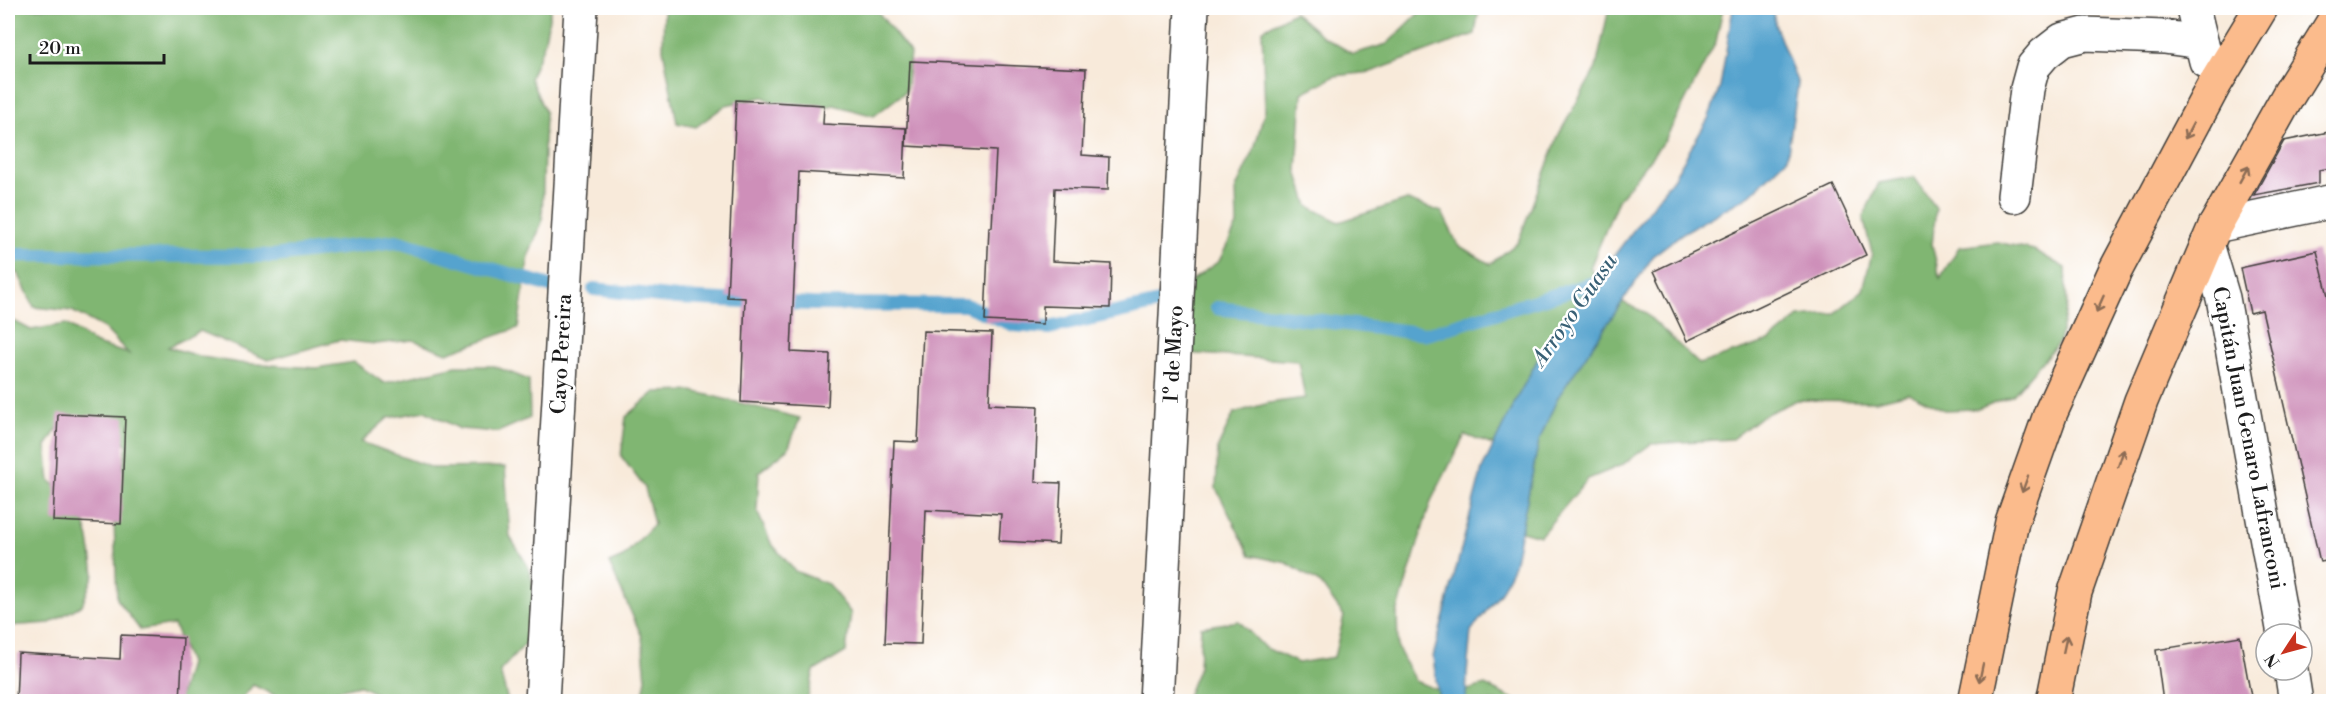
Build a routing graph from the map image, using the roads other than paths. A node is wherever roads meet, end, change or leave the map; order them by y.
1 (581, 8) edge
2 (1192, 8) edge
3 (2193, 8) edge
4 (2261, 8) edge
5 (2334, 21) edge
6 (2201, 42) junction
7 (2213, 87) junction
8 (2014, 196) dead end
9 (2334, 201) edge
10 (2211, 235) junction
11 (2282, 622) edge
12 (2293, 682) edge
13 (542, 702) edge
14 (1156, 702) edge
15 (1975, 702) edge
16 (2053, 702) edge
17 (2296, 702) edge

1 - 13 street, Cayo Pereira
2 - 14 street, 1º de Mayo
3 - 6 street
4 - 7 highway
10 -> 5 highway
6 - 7 street
6 - 8 street
7 -> 15 highway
9 - 10 street
10 - 11 street, Capitán Juan Genaro Lafranconi
16 -> 10 highway
12 - 17 street

